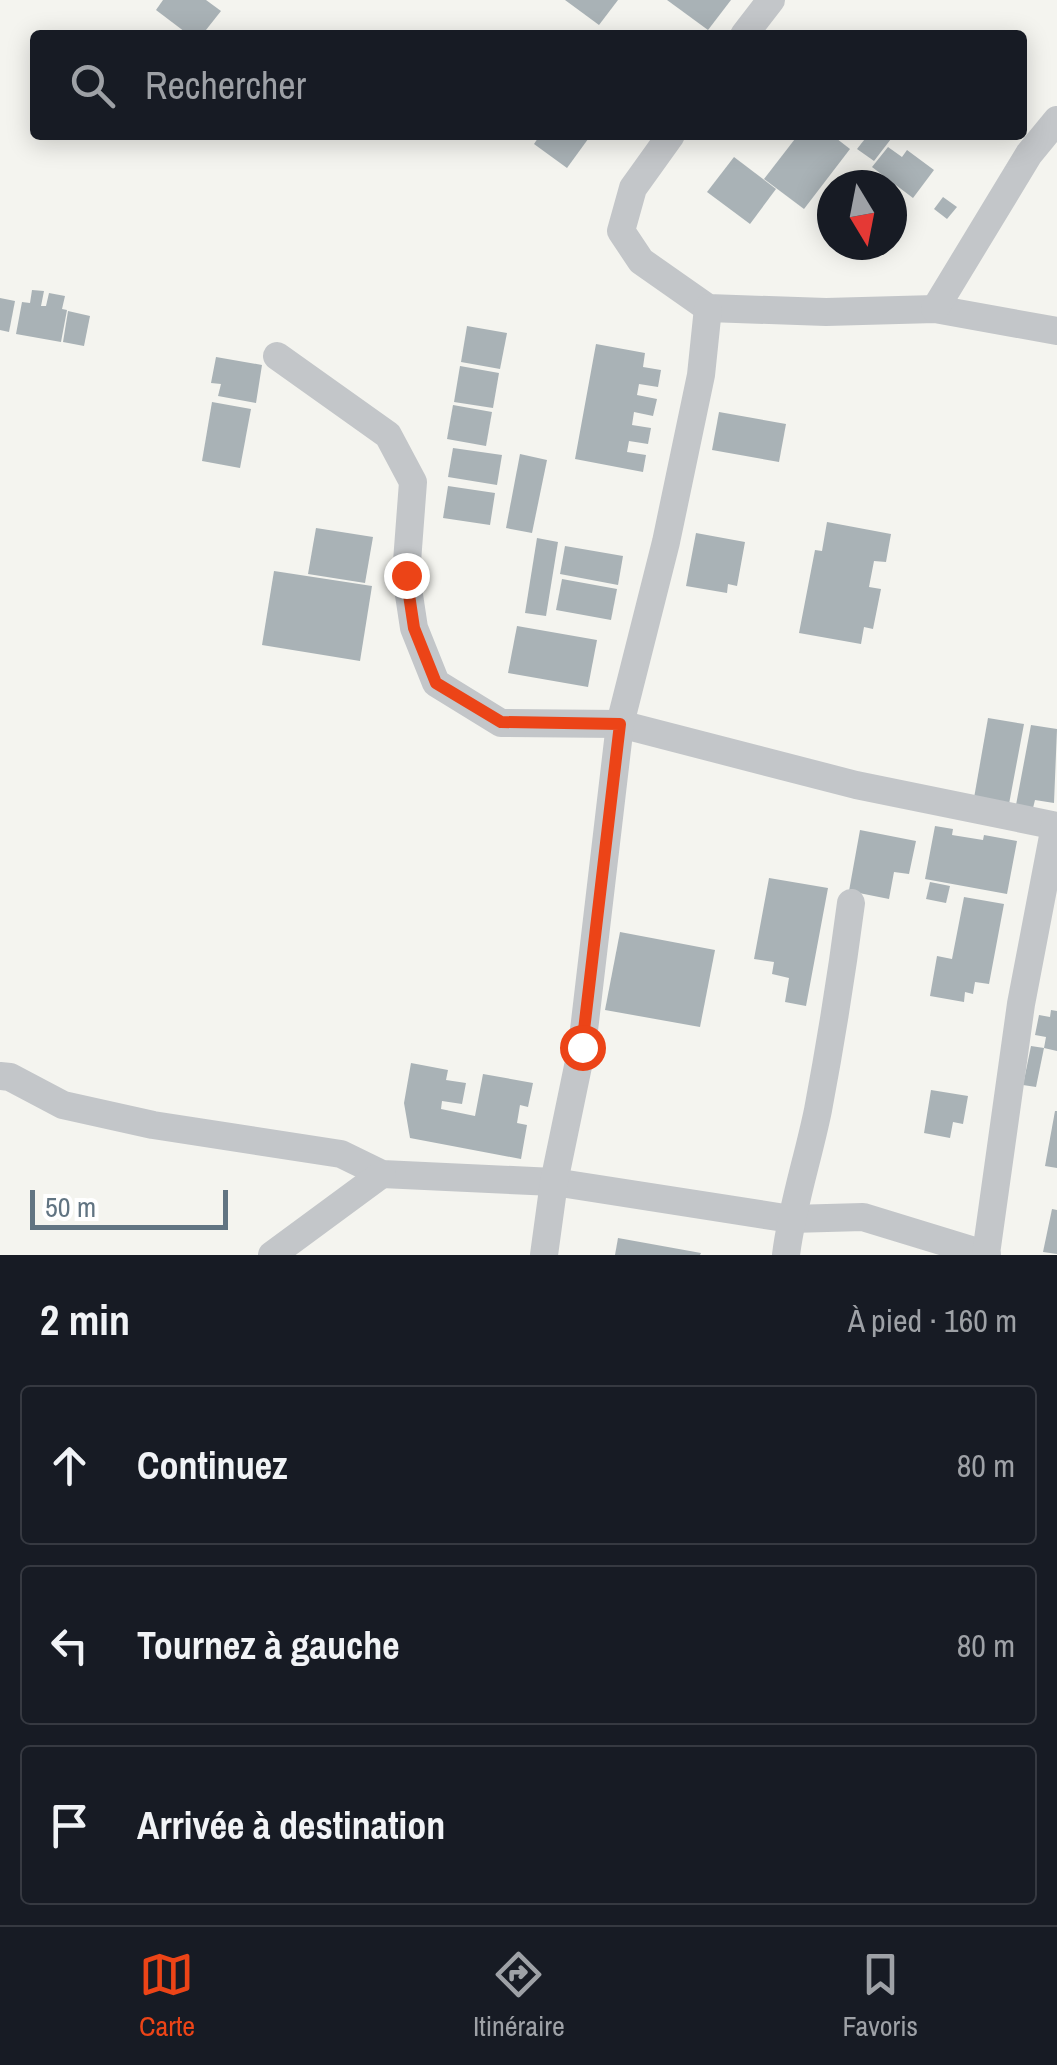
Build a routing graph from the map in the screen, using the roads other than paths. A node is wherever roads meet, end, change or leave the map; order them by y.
1 (771, 0) edge
2 (748, 30) edge
3 (1057, 120) edge
4 (667, 140) edge
5 (708, 308) junction
6 (935, 309) junction
7 (1057, 331) edge
8 (277, 356) dead end
9 (620, 724) junction
10 (1056, 826) edge
11 (851, 902) dead end
12 (0, 1076) edge
13 (382, 1174) junction
14 (554, 1182) junction
15 (791, 1219) junction
16 (272, 1255) edge
17 (544, 1255) edge
18 (786, 1255) edge
19 (986, 1255) edge

1 - 2 street
3 - 6 street
4 - 5 street
5 - 6 street
5 - 9 street
6 - 7 street
8 - 9 street
9 - 10 street
9 - 14 street
10 - 19 street
11 - 15 street
12 - 13 street
13 - 14 street
13 - 16 street
14 - 15 street
14 - 17 street
15 - 18 street
15 - 19 street

